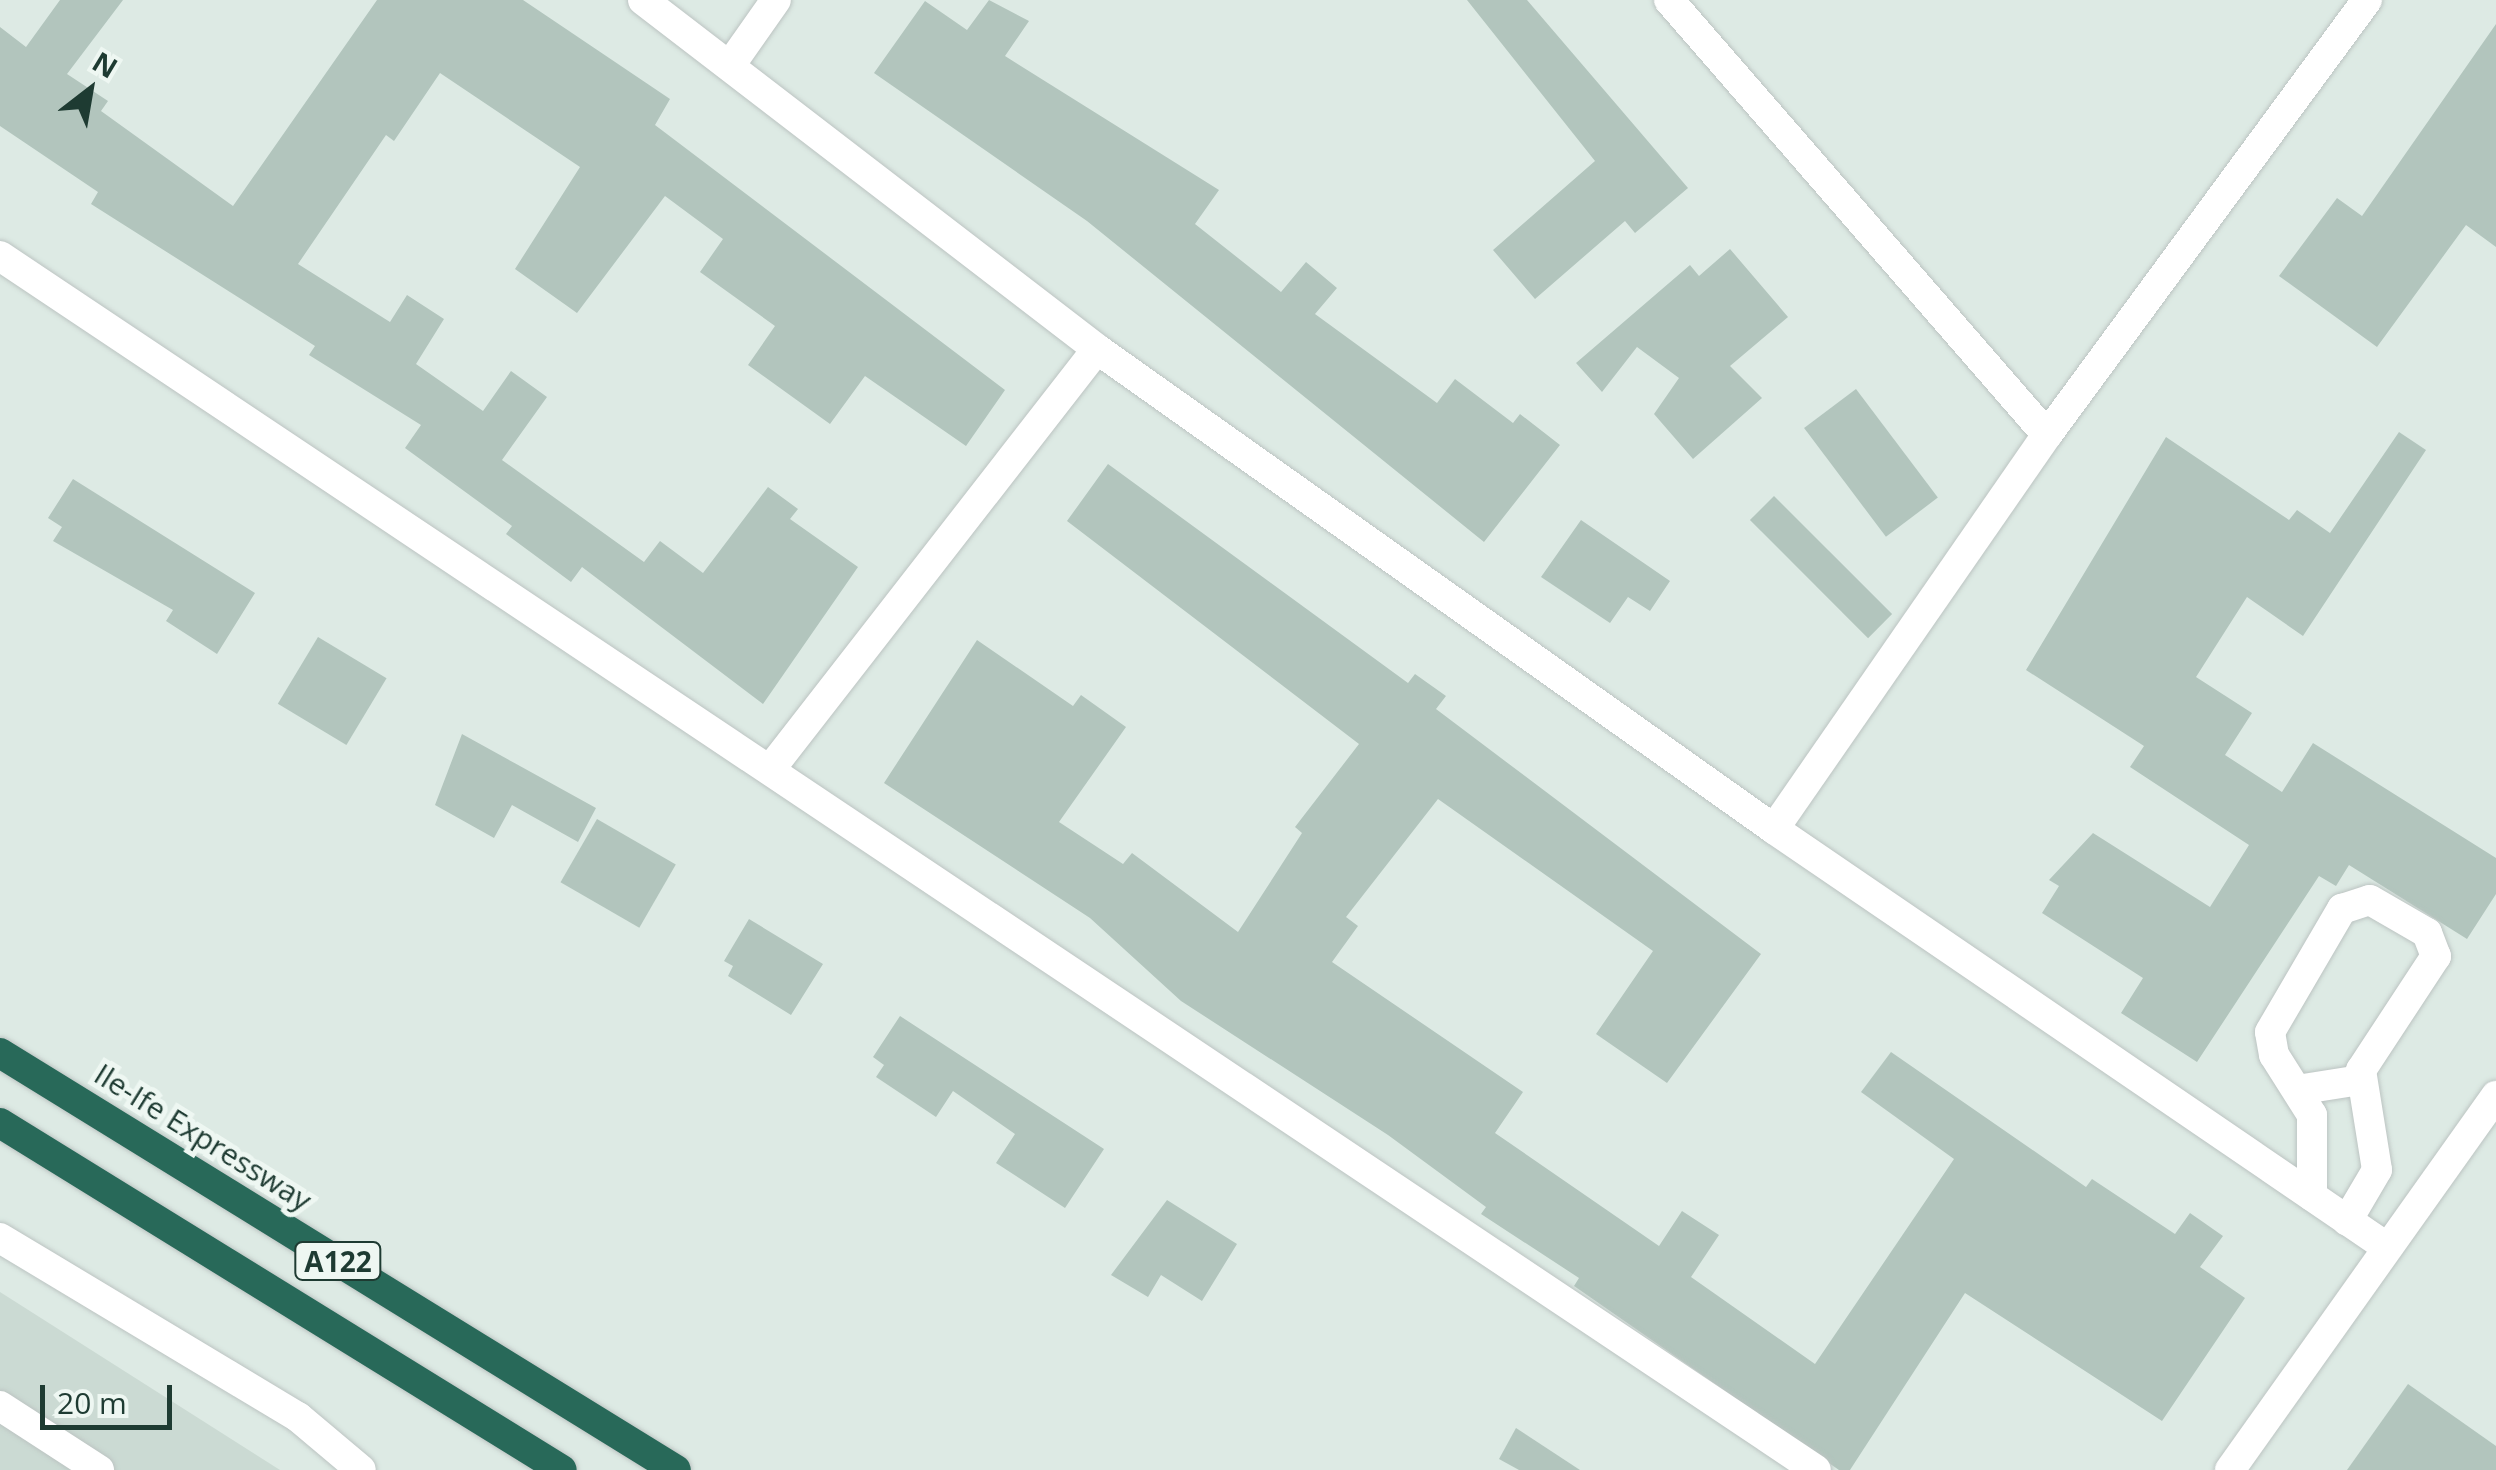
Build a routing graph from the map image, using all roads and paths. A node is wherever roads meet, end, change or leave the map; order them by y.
1 (643, 0) edge
2 (776, 0) edge
3 (1668, 0) edge
4 (2367, 0) edge
5 (731, 64) junction
6 (0, 256) edge
7 (1096, 349) junction
8 (2047, 435) junction
9 (772, 768) junction
10 (1774, 829) junction
11 (0, 1053) edge
12 (2360, 1080) junction
13 (2297, 1090) junction
14 (2496, 1096) edge
15 (0, 1122) edge
16 (2312, 1196) junction
17 (2348, 1221) junction
18 (0, 1238) edge
19 (2385, 1246) junction
20 (0, 1406) edge
21 (100, 1470) edge
22 (361, 1470) edge
23 (562, 1470) edge
24 (676, 1470) edge
25 (1816, 1470) edge
26 (2230, 1470) edge

1 - 5 street
2 - 5 street
3 - 8 street
4 - 8 street
5 - 7 street
6 - 9 street
7 - 9 street
7 - 10 street
8 - 10 street
9 - 25 street
10 - 16 street
11 - 24 highway, Ile-Ife Expressway / A122
12 - 13 street
12 - 13 street
12 - 17 street
13 - 16 street
14 - 19 street
15 - 23 highway, A122
16 - 17 street
17 - 19 street
18 - 22 street
19 - 26 street
20 - 21 street

